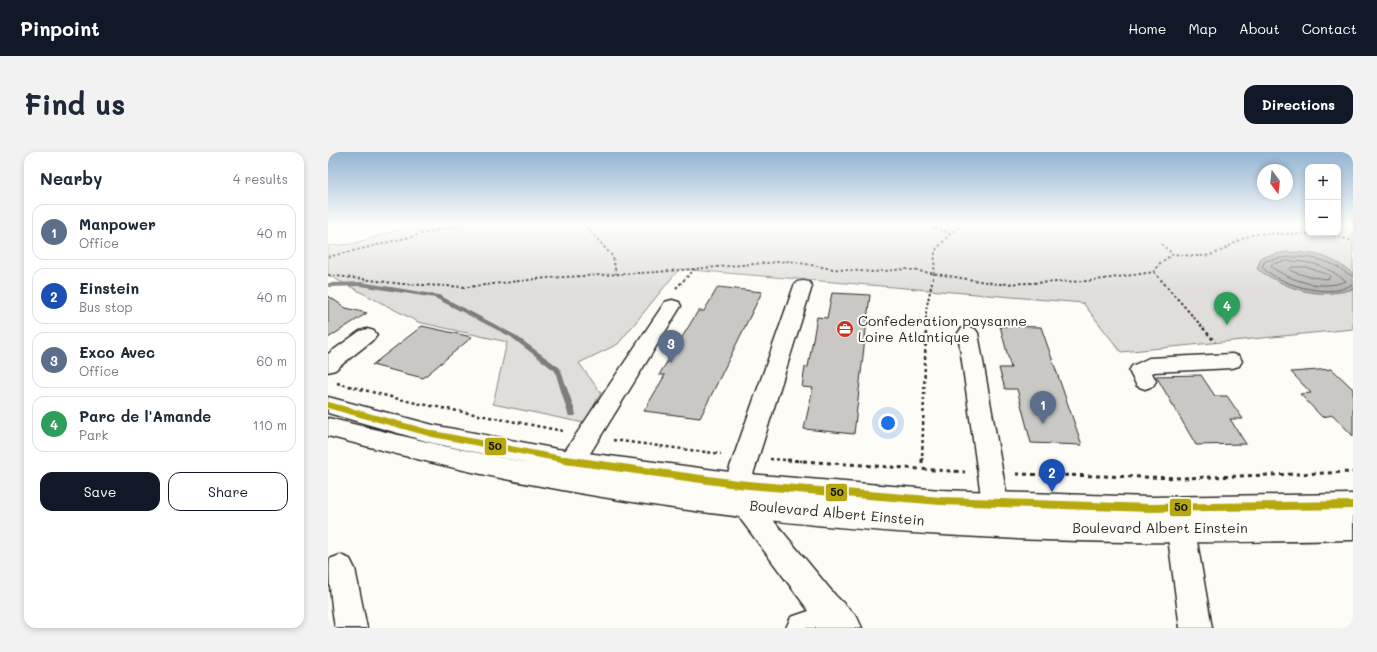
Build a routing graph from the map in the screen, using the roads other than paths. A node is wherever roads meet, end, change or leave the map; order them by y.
1 (802, 286) dead end
2 (672, 306) road end
3 (968, 333) dead end
4 (367, 336) dead end
5 (1232, 361) road end
6 (1145, 381) dead end
7 (331, 384) edge
8 (328, 427) edge
9 (572, 461) junction
10 (741, 494) junction
11 (995, 503) junction
12 (1353, 505) edge
13 (1353, 528) edge
14 (1181, 530) junction
15 (340, 569) dead end
16 (842, 624) edge
17 (351, 628) edge
18 (802, 628) edge
19 (1196, 628) edge

1 - 10 main road
2 - 9 main road
3 - 11 main road
4 - 7 main road
5 - 6 main road
7 - 9 main road, Boulevard Albert Einstein
8 - 10 main road, Boulevard Albert Einstein
9 - 10 main road, Boulevard Albert Einstein
10 - 11 main road, Boulevard Albert Einstein
10 - 14 main road, Boulevard Albert Einstein
10 - 16 main road
11 - 12 main road, Boulevard Albert Einstein
13 - 14 main road, Boulevard Albert Einstein
14 - 19 main road
15 - 17 main road
16 - 18 main road

